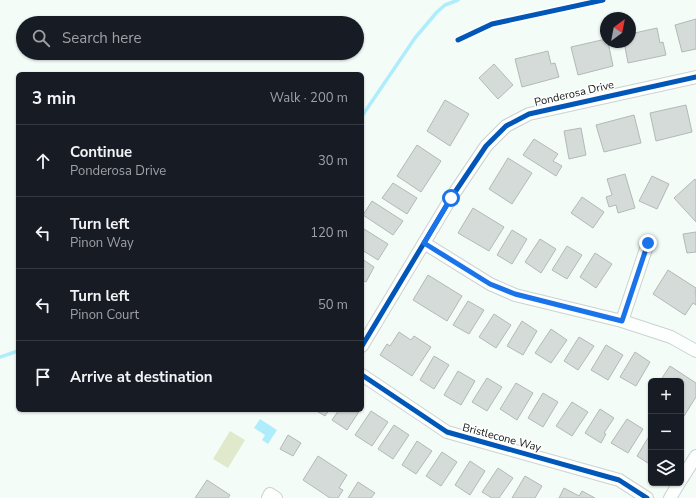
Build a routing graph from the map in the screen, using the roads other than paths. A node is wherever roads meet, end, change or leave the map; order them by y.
1 (696, 77) edge
2 (424, 243) junction
3 (648, 243) dead end
4 (622, 321) junction
5 (364, 343) edge
6 (696, 351) edge
7 (364, 376) edge
8 (696, 456) edge
9 (684, 475) edge
10 (677, 486) edge
11 (646, 498) edge
12 (670, 498) edge

1 - 2 street, Ponderosa Drive
2 - 4 street
2 - 5 street, Ponderosa Drive
3 - 4 street
4 - 6 street
7 - 11 street, Bristlecone Way
8 - 9 street
10 - 12 street

